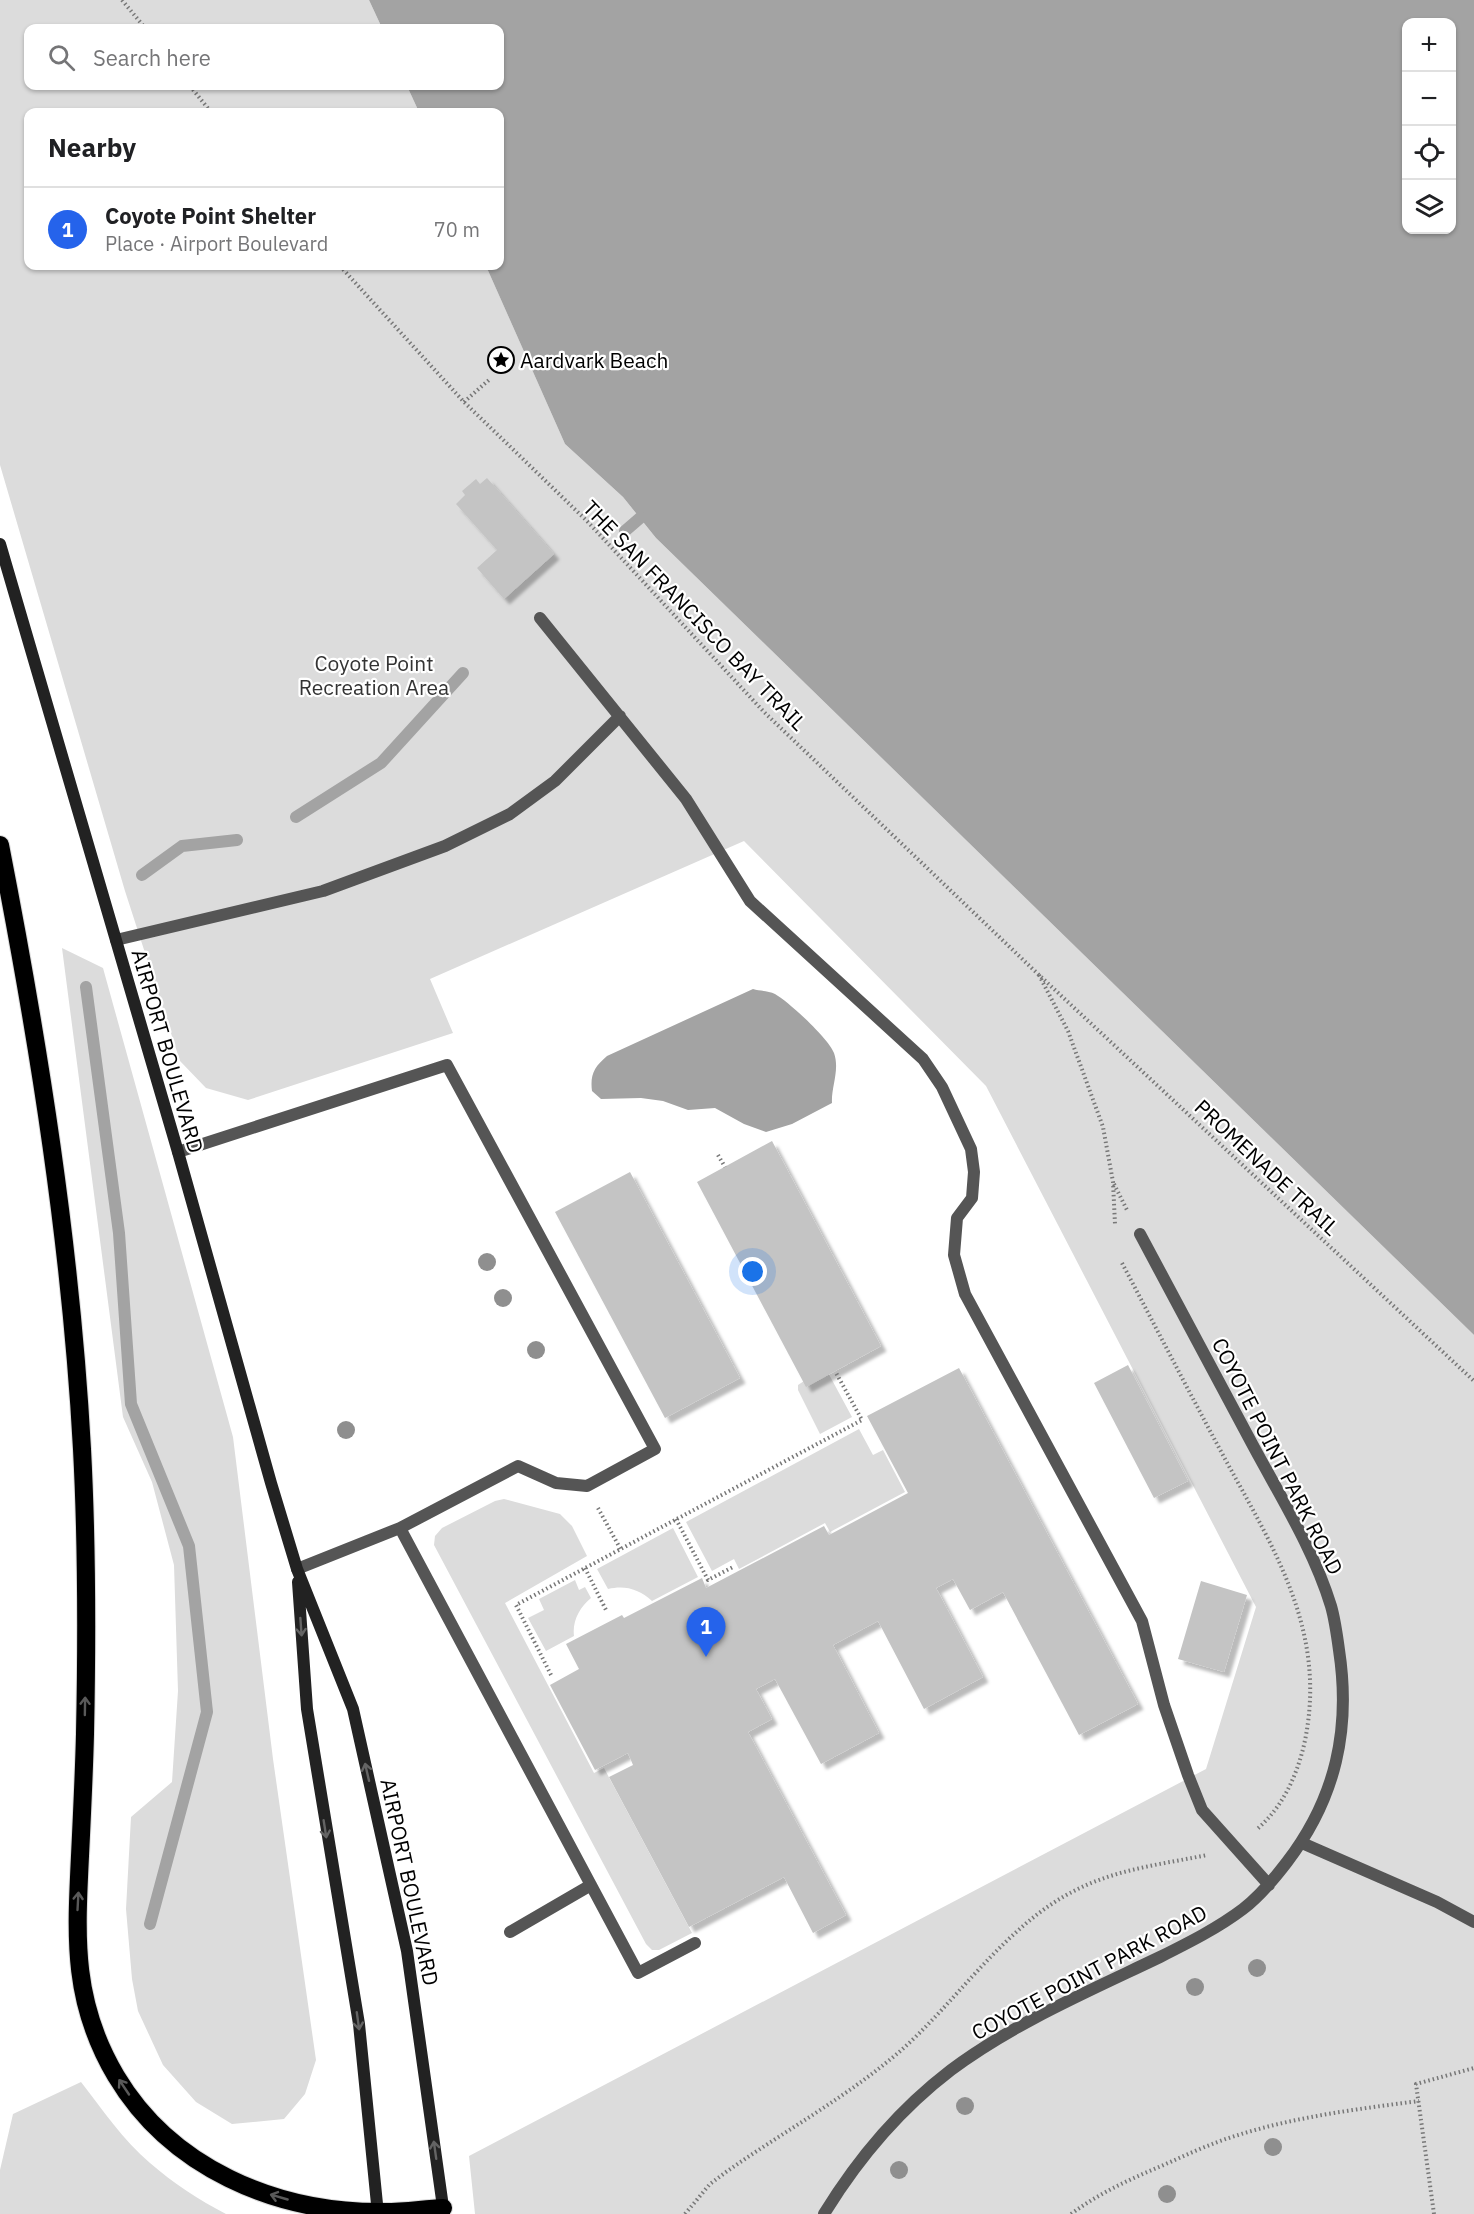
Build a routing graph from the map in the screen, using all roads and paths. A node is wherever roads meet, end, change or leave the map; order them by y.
1 (122, 0) edge
2 (142, 24) edge
3 (193, 90) edge
4 (208, 108) edge
5 (344, 270) edge
6 (490, 379) dead end
7 (464, 402) junction
8 (0, 544) edge
9 (540, 618) dead end
10 (620, 716) junction
11 (0, 845) edge
12 (116, 940) junction
13 (1039, 975) junction
14 (178, 1152) junction
15 (718, 1155) dead end
16 (724, 1167) dead end
17 (1113, 1182) junction
18 (1115, 1229) dead end
19 (1140, 1234) joint
20 (1117, 1253) dead end
21 (835, 1371) dead end
22 (1474, 1381) edge
23 (587, 1486) junction
24 (676, 1519) junction
25 (400, 1528) junction
26 (621, 1550) junction
27 (733, 1567) dead end
28 (585, 1568) junction
29 (297, 1569) junction
30 (607, 1612) dead end
31 (551, 1675) dead end
32 (1302, 1843) junction
33 (1233, 1845) junction
34 (591, 1885) junction
35 (1269, 1885) junction
36 (1474, 1922) edge
37 (510, 1932) dead end
38 (695, 1943) dead end
39 (1474, 2068) edge
40 (1419, 2101) junction
41 (444, 2211) edge
42 (378, 2213) edge
43 (685, 2214) edge
44 (824, 2214) edge
45 (1071, 2214) edge
46 (1434, 2214) edge

1 - 2 path
3 - 4 path
5 - 7 path, THE SAN FRANCISCO BAY TRAIL
6 - 7 path
7 - 13 path, THE SAN FRANCISCO BAY TRAIL
8 - 12 main road, AIRPORT BOULEVARD
9 - 10 lane
10 - 12 lane
10 - 33 lane
42 -> 11 highway
12 - 14 main road, AIRPORT BOULEVARD
13 - 17 path
13 - 22 path, PROMENADE TRAIL
14 - 23 lane
14 - 29 main road, AIRPORT BOULEVARD
15 - 16 path
17 - 18 path
17 - 19 path
19 - 32 lane, COYOTE POINT PARK ROAD
20 - 33 path
21 - 24 path
23 - 25 lane
23 - 26 path
24 - 26 path
24 - 27 path
25 - 29 lane
25 - 34 lane
26 - 28 path
28 - 30 path
28 - 31 path
41 -> 29 main road, AIRPORT BOULEVARD
29 -> 42 main road, AIRPORT BOULEVARD
32 - 35 lane, COYOTE POINT PARK ROAD
32 - 36 lane
33 - 35 lane
33 - 43 path
34 - 37 lane
34 - 38 lane
35 - 44 lane, COYOTE POINT PARK ROAD
39 - 40 path
40 - 45 path
40 - 46 path
41 - 42 highway

